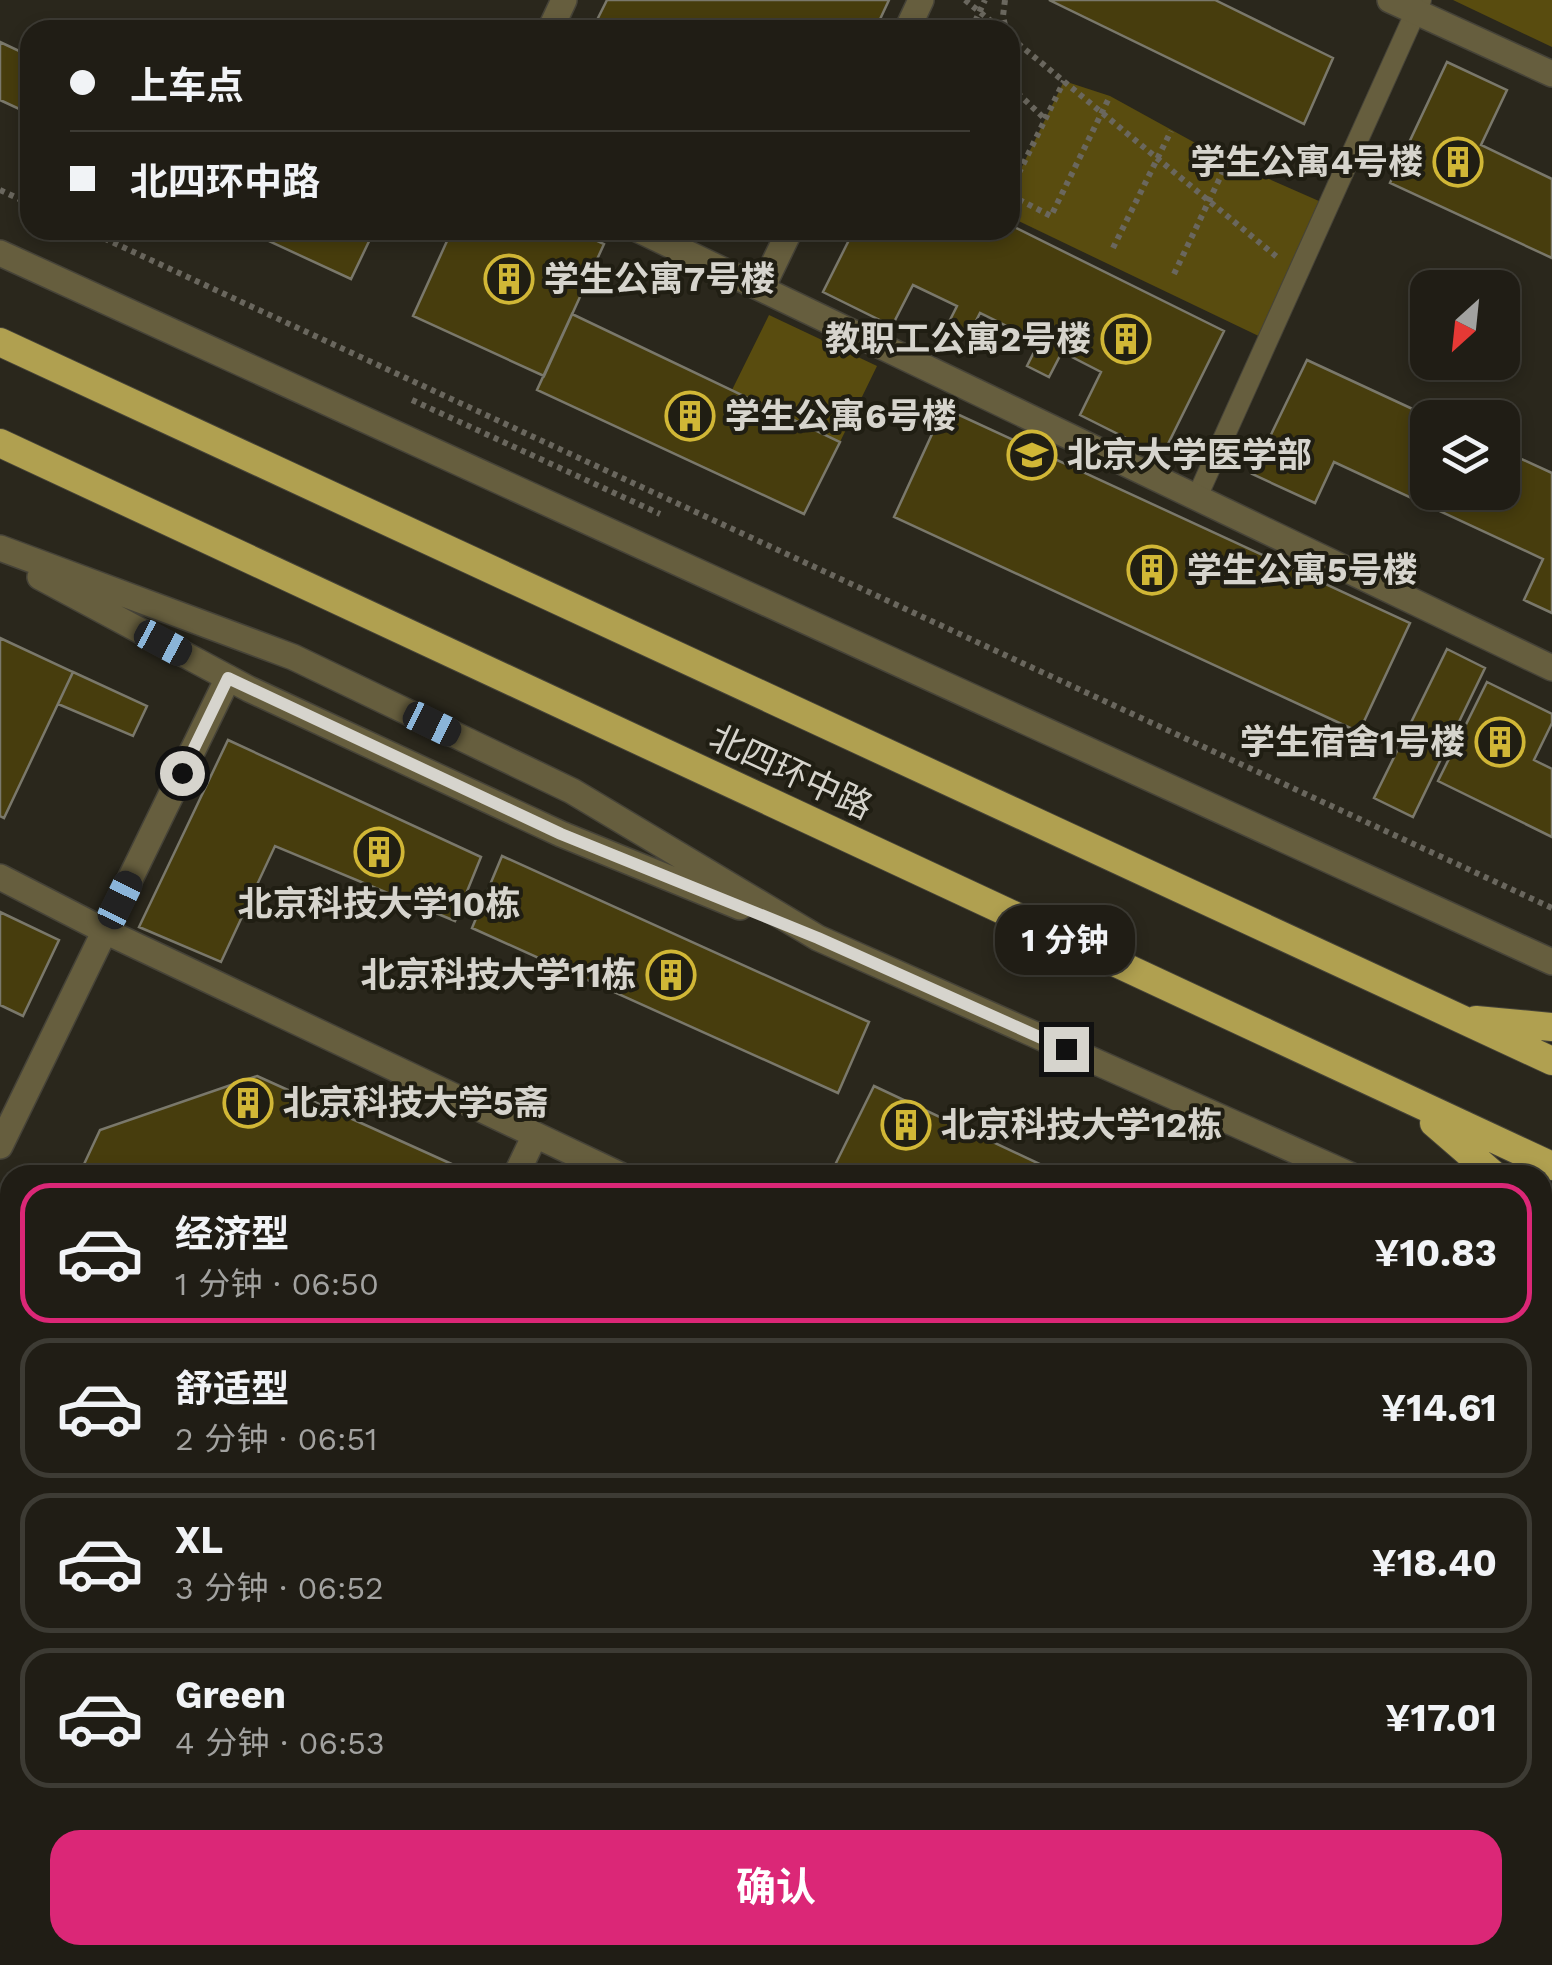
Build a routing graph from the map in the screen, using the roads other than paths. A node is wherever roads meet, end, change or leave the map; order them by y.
1 (1390, 0) edge
2 (1419, 6) edge
3 (1552, 74) edge
4 (660, 240) edge
5 (785, 240) edge
6 (0, 253) edge
7 (762, 288) junction
8 (0, 342) edge
9 (0, 443) edge
10 (1197, 497) junction
11 (0, 548) edge
12 (0, 556) edge
13 (1552, 668) edge
14 (228, 678) junction
15 (0, 877) edge
16 (105, 931) junction
17 (818, 938) junction
18 (1552, 962) edge
19 (1454, 1018) junction
20 (1552, 1026) edge
21 (1552, 1062) edge
22 (1410, 1102) junction
23 (535, 1135) junction
24 (0, 1146) edge
25 (521, 1165) edge
26 (599, 1165) edge
27 (1328, 1165) edge
28 (1482, 1165) edge
29 (1550, 1165) edge

1 - 2 street
2 - 3 street
2 - 10 lane
4 - 7 street
5 - 7 street
6 - 18 street
7 - 10 street
8 - 19 highway, 北四环中路
9 - 22 highway, 北四环中路
10 - 13 street
11 - 17 street
12 - 14 street
14 - 16 street
14 - 17 street
15 - 16 street
16 - 23 street
16 - 24 street
17 - 27 street
19 - 20 highway
19 - 21 highway, 北四环中路
22 - 28 highway
22 - 29 highway, 北四环中路
23 - 25 street
23 - 26 street

